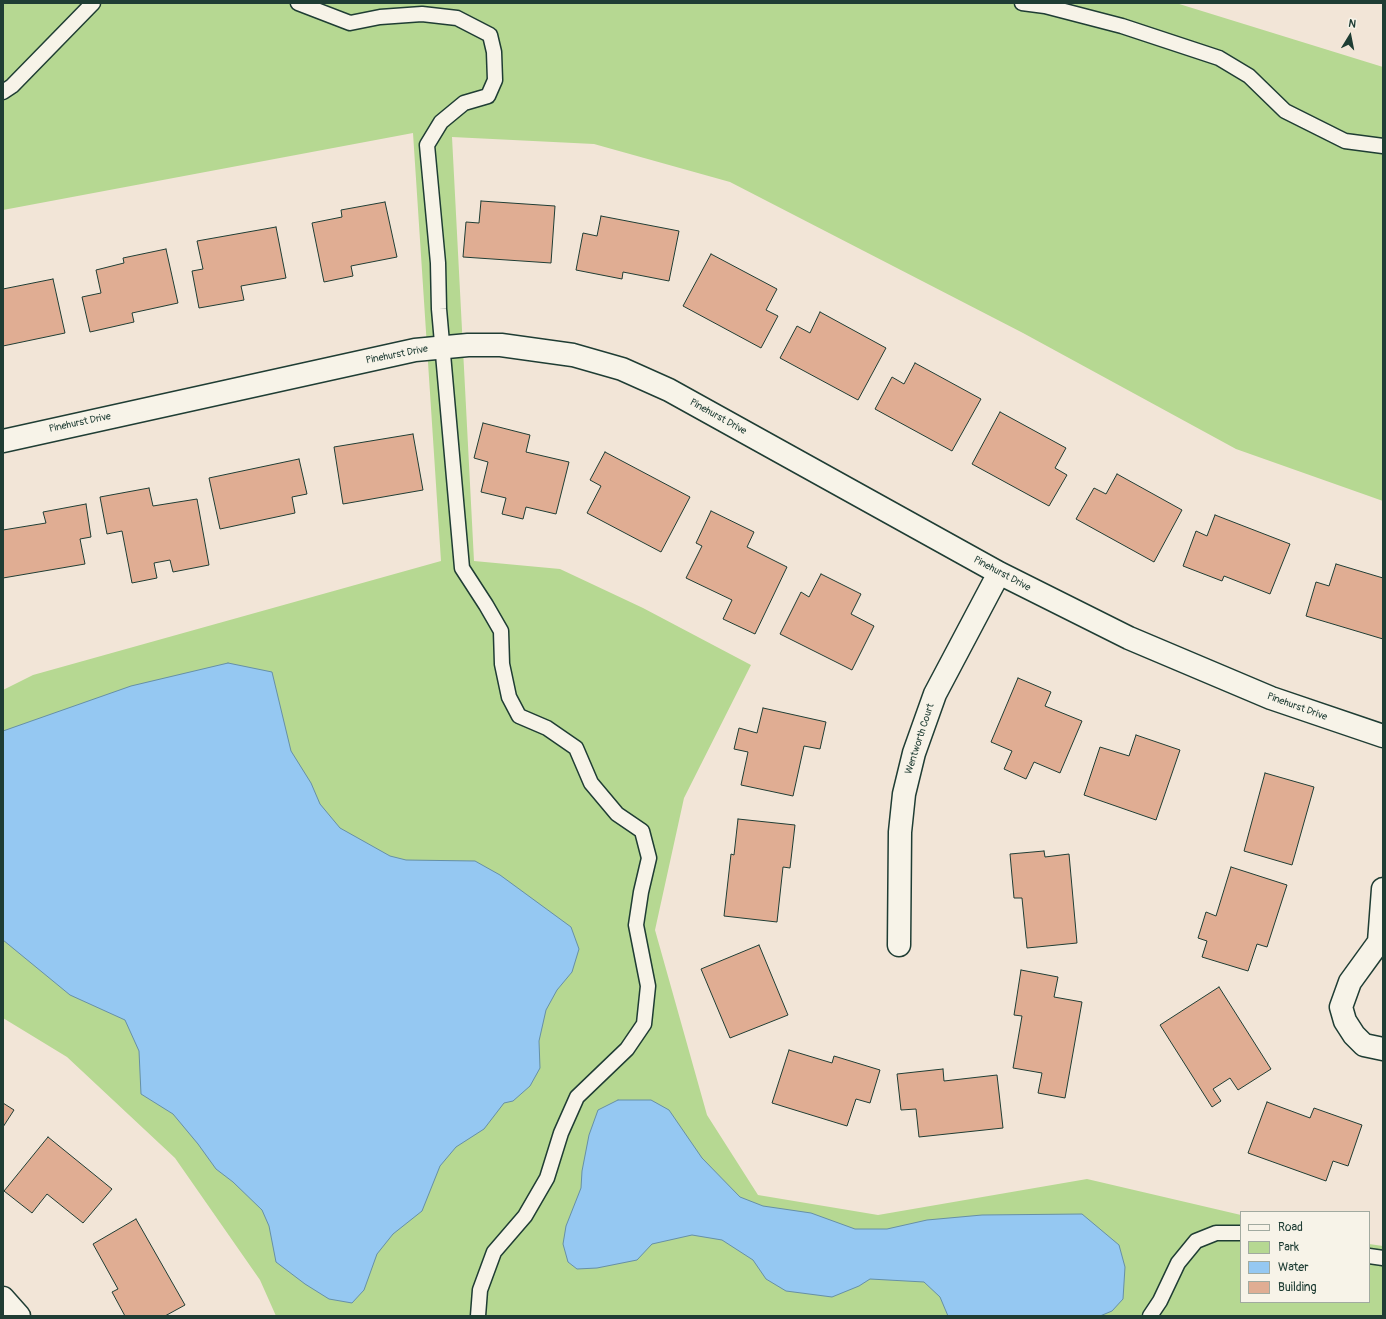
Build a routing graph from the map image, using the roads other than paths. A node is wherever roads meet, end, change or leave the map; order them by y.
1 (93, 3) edge
2 (298, 3) edge
3 (1022, 3) edge
4 (3, 92) edge
5 (1383, 146) edge
6 (443, 347) junction
7 (3, 440) edge
8 (999, 574) junction
9 (1383, 736) edge
10 (1383, 889) edge
11 (1381, 944) edge
12 (899, 945) dead end
13 (1383, 1049) edge
14 (1240, 1233) edge
15 (1370, 1256) edge
16 (1383, 1258) edge
17 (3, 1298) edge
18 (19, 1316) edge
19 (478, 1316) edge
20 (1150, 1316) edge

1 - 4 lane
2 - 6 lane
3 - 5 lane
6 - 7 street, Pinehurst Drive
6 - 8 street, Pinehurst Drive
6 - 19 lane
8 - 9 street, Pinehurst Drive
8 - 12 street, Wentworth Court
10 - 11 street
11 - 13 street
14 - 20 lane
15 - 16 lane
17 - 18 street

